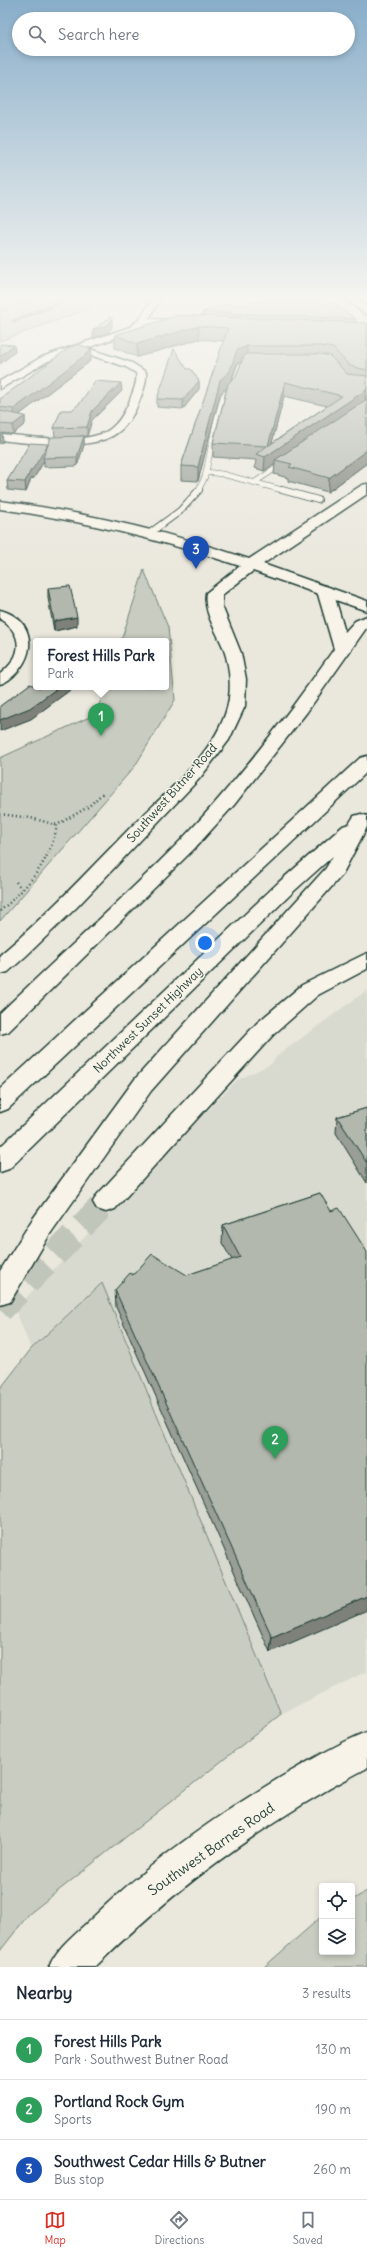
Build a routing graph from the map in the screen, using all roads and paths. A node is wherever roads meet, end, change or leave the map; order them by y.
1 (137, 391) edge
2 (229, 391) edge
3 (0, 438) edge
4 (288, 460) edge
5 (206, 472) junction
6 (255, 482) junction
7 (367, 488) edge
8 (318, 500) dead end
9 (0, 505) edge
10 (150, 533) junction
11 (251, 565) junction
12 (325, 591) junction
13 (367, 606) edge
14 (0, 614) edge
15 (367, 621) edge
16 (342, 649) junction
17 (0, 680) edge
18 (367, 762) edge
19 (104, 792) dead end
20 (0, 814) edge
21 (364, 818) edge
22 (57, 825) junction
23 (16, 882) dead end
24 (22, 889) junction
25 (0, 912) edge
26 (367, 960) edge
27 (0, 967) edge
28 (0, 1026) edge
29 (0, 1103) edge
30 (0, 1162) edge
31 (106, 1202) tunnel mouth
32 (0, 1294) edge
33 (367, 1749) edge
34 (68, 1967) edge

1 - 3 street
2 - 5 lane
4 - 6 lane
5 - 6 lane
5 - 10 lane
6 - 8 lane
7 - 11 main road, Southwest Butner Road
9 - 10 main road
10 - 11 main road
11 - 12 main road
11 - 27 main road, Southwest Butner Road
12 - 13 main road
12 - 16 main road
14 - 17 street
15 - 16 main road
16 - 28 main road
18 - 29 main road
19 - 22 path
20 - 22 path
21 - 30 main road, Northwest Sunset Highway
21 - 32 main road
22 - 24 path
23 - 24 path
24 - 25 path
26 - 31 main road
33 - 34 main road, Southwest Barnes Road

